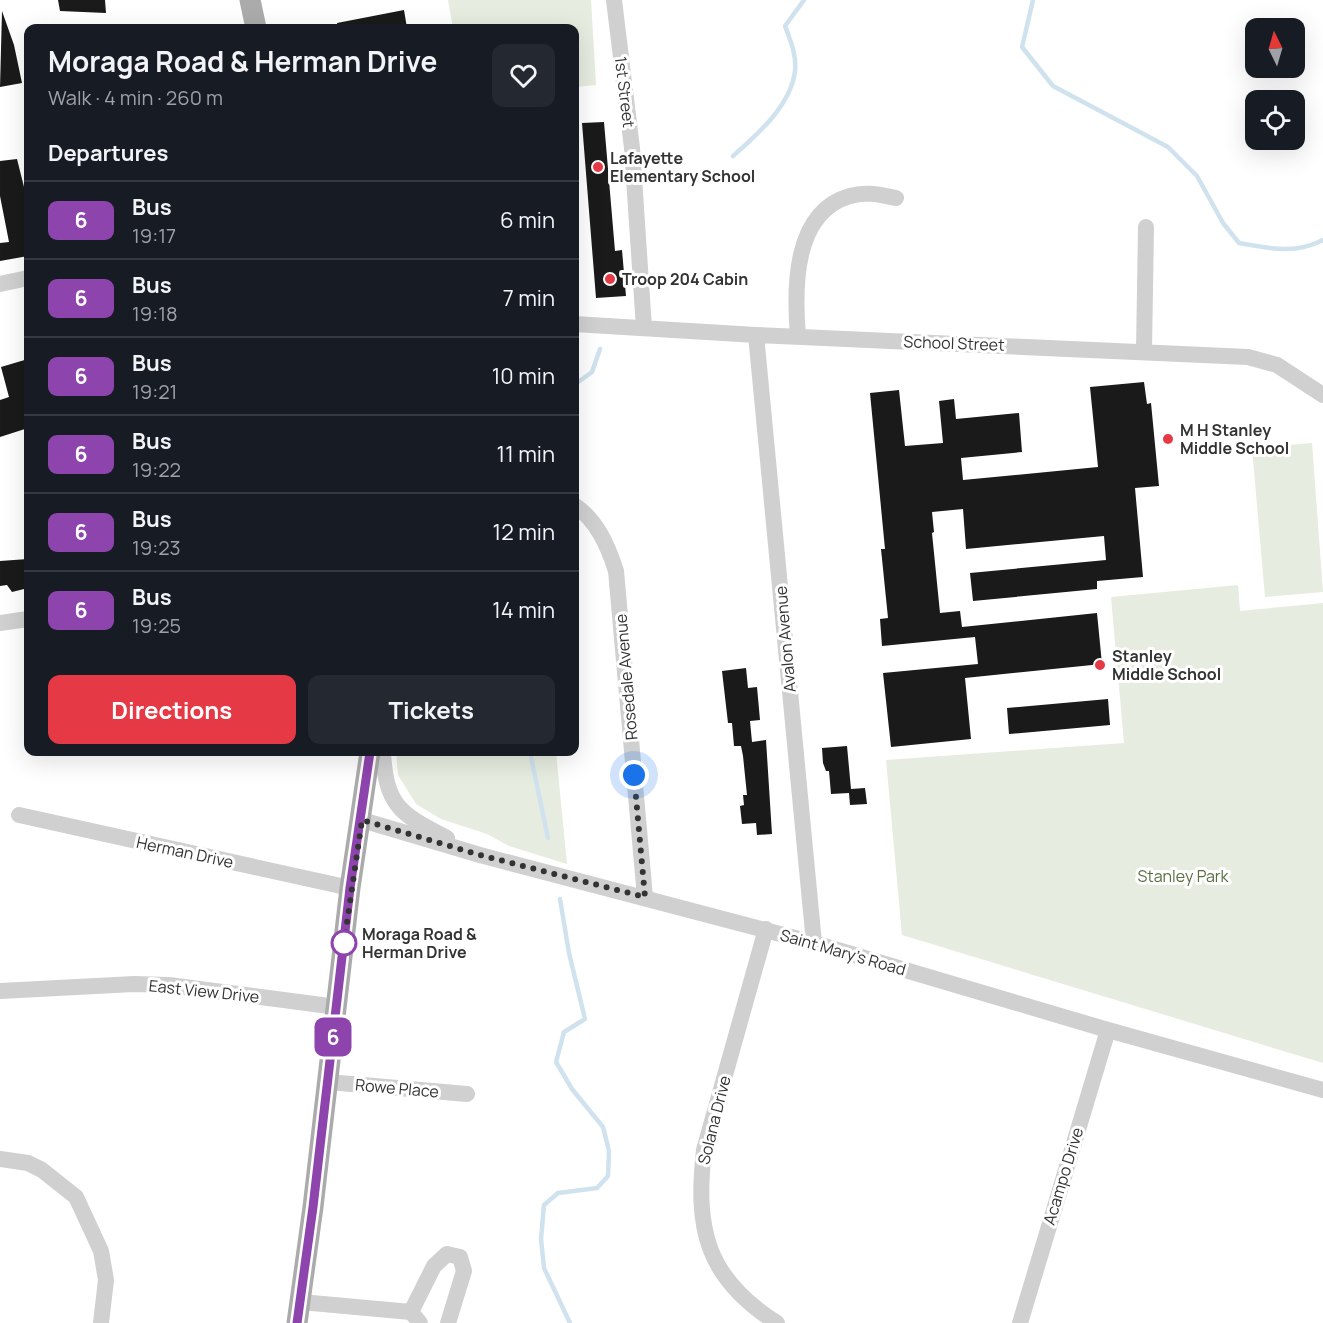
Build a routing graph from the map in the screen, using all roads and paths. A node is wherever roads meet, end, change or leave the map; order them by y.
1 (250, 0) edge
2 (614, 0) edge
3 (255, 24) edge
4 (896, 198) dead end
5 (1146, 227) dead end
6 (24, 279) edge
7 (0, 285) edge
8 (579, 324) edge
9 (644, 328) junction
10 (756, 335) junction
11 (798, 336) junction
12 (1144, 351) junction
13 (1323, 395) edge
14 (579, 510) edge
15 (24, 620) edge
16 (0, 623) edge
17 (370, 756) edge
18 (384, 756) edge
19 (19, 815) dead end
20 (362, 820) junction
21 (480, 855) junction
22 (350, 888) junction
23 (645, 897) junction
24 (766, 929) junction
25 (814, 943) junction
26 (0, 991) edge
27 (337, 1007) junction
28 (1108, 1030) junction
29 (327, 1082) junction
30 (1323, 1089) edge
31 (467, 1094) dead end
32 (0, 1159) edge
33 (301, 1302) junction
34 (415, 1317) edge
35 (101, 1323) edge
36 (297, 1323) edge
37 (448, 1323) edge
38 (777, 1323) edge
39 (1020, 1323) edge

1 - 3 main road
2 - 9 street, 1st Street
4 - 11 street
5 - 12 street
6 - 7 street
8 - 9 street, School Street
9 - 10 street, School Street
10 - 11 street, School Street
10 - 25 street, Avalon Avenue
11 - 12 street, School Street
12 - 13 street, School Street
14 - 23 street, Rosedale Avenue
15 - 16 street
17 - 20 main road
18 - 21 street
19 - 22 street, Herman Drive
20 - 21 street, Saint Mary's Road
20 - 22 main road
21 - 23 street, Saint Mary's Road
22 - 27 main road
23 - 24 street, Saint Mary's Road
24 - 25 street, Saint Mary's Road
24 - 38 street, Solana Drive
25 - 28 street, Saint Mary's Road
26 - 27 street, East View Drive
27 - 29 main road
28 - 30 street, Saint Mary's Road
28 - 39 street, Acampo Drive
29 - 31 street, Rowe Place
29 - 33 main road
32 - 35 street
33 - 34 street
33 - 36 main road
34 - 37 street

